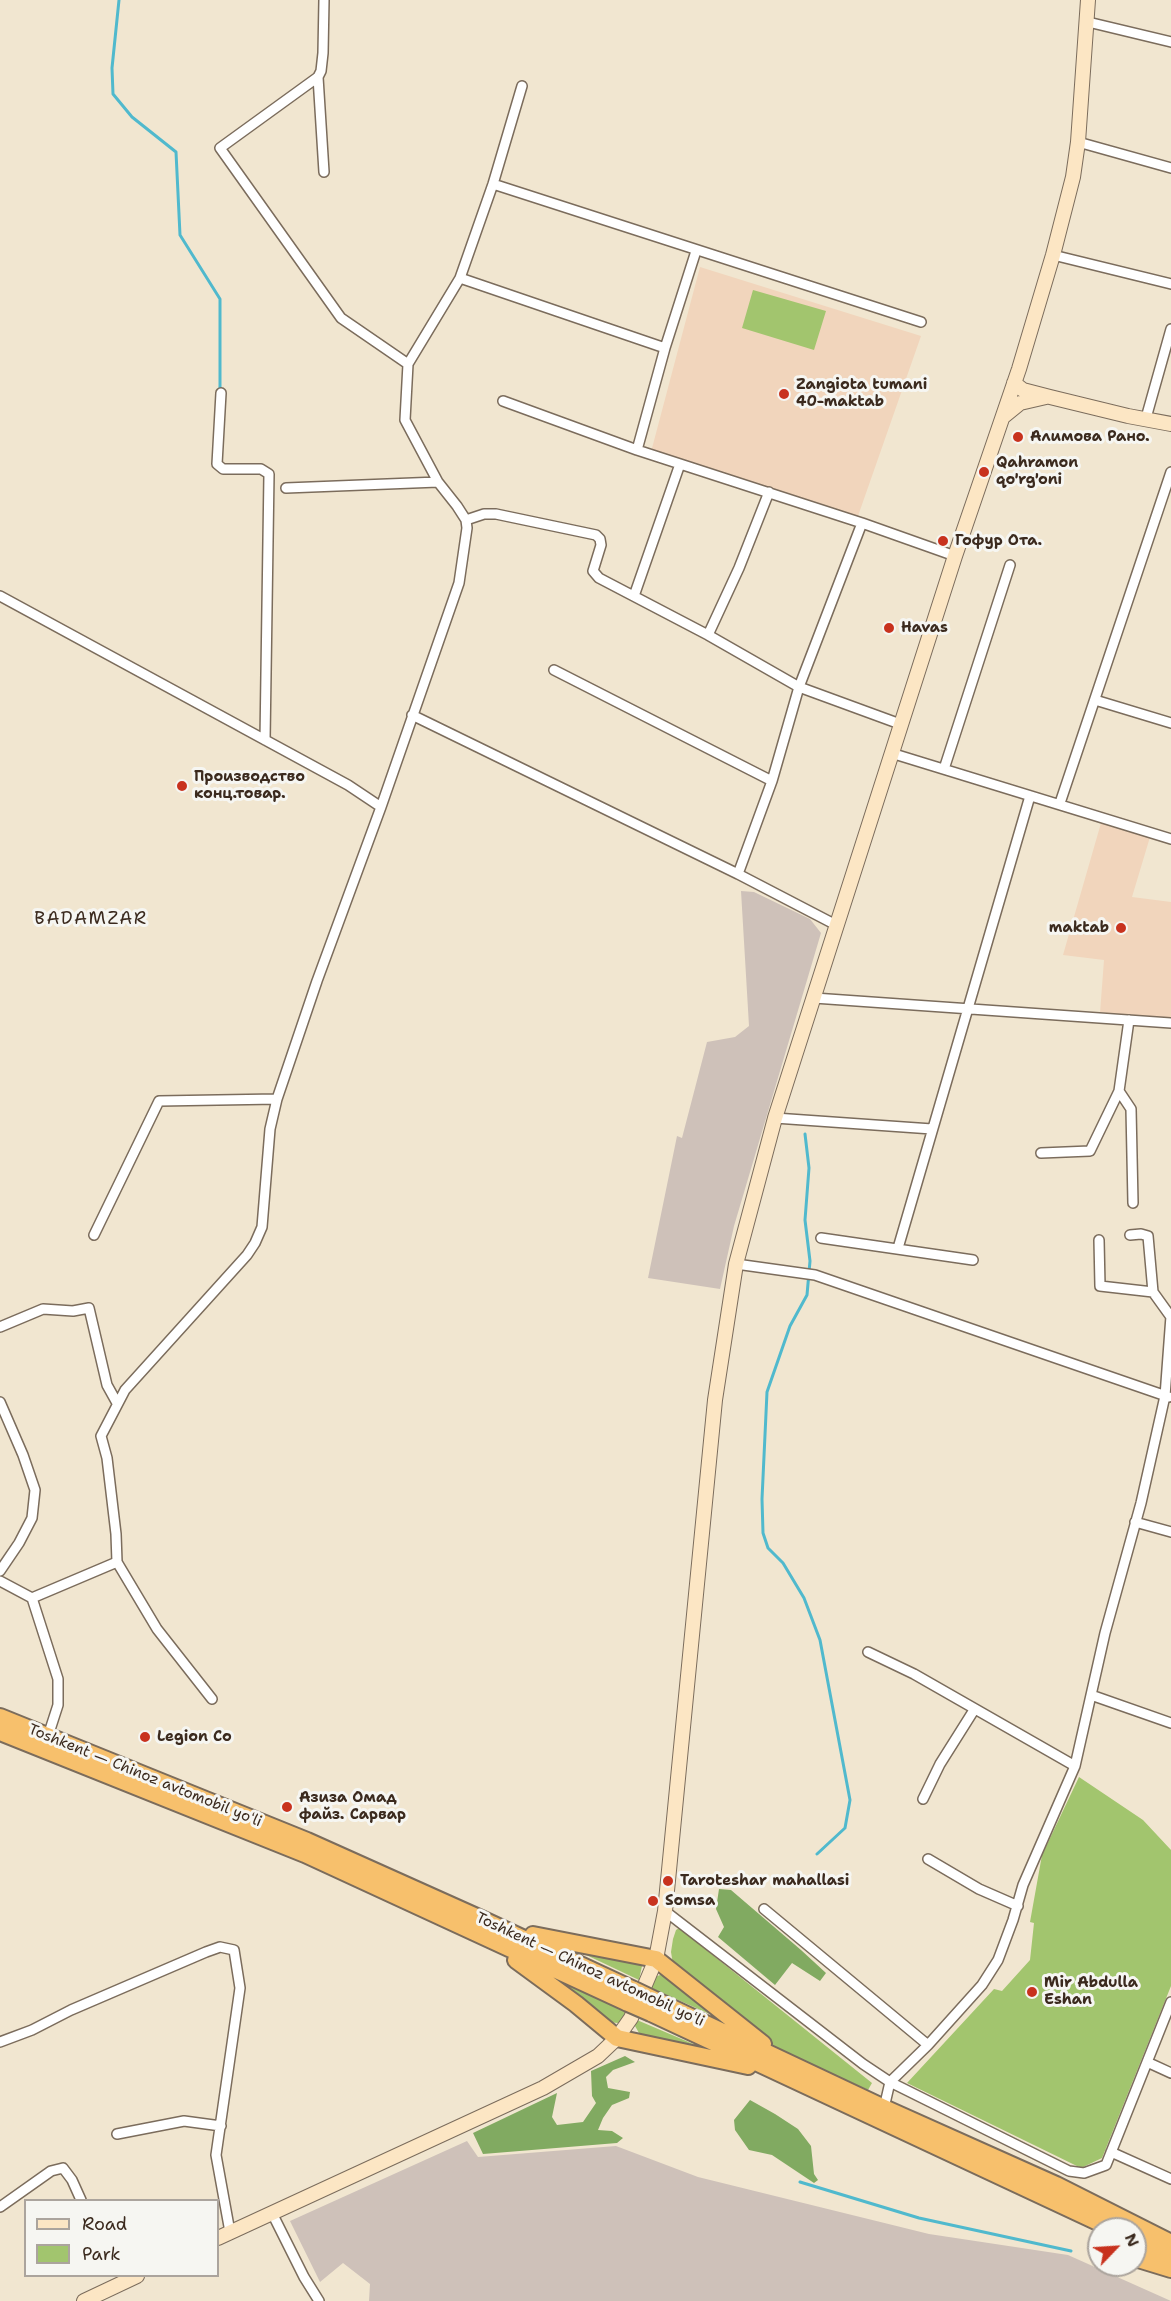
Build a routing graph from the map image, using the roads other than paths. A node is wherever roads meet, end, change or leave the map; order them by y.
1 (324, 0) edge
2 (1088, 0) edge
3 (1088, 22) junction
4 (1171, 42) edge
5 (318, 77) junction
6 (522, 86) dead end
7 (1078, 142) junction
8 (1171, 168) edge
9 (324, 172) dead end
10 (493, 184) junction
11 (696, 250) junction
12 (1053, 255) junction
13 (460, 278) junction
14 (1171, 284) edge
15 (921, 322) dead end
16 (1171, 329) edge
17 (665, 348) junction
18 (408, 364) junction
19 (1014, 383) junction
20 (221, 393) dead end
21 (1050, 397) junction
22 (503, 401) dead end
23 (1003, 418) junction
24 (1146, 418) junction
25 (1171, 424) edge
26 (637, 450) junction
27 (680, 464) junction
28 (1171, 472) edge
29 (438, 482) junction
30 (286, 488) dead end
31 (769, 492) junction
32 (466, 520) junction
33 (862, 523) junction
34 (955, 556) junction
35 (1010, 564) dead end
36 (0, 596) edge
37 (634, 596) junction
38 (708, 635) junction
39 (554, 670) dead end
40 (799, 687) junction
41 (1095, 700) junction
42 (412, 715) junction
43 (1171, 723) edge
44 (900, 724) junction
45 (266, 740) junction
46 (891, 753) junction
47 (944, 769) junction
48 (772, 781) junction
49 (1030, 796) junction
50 (1060, 803) junction
51 (381, 807) junction
52 (1171, 839) edge
53 (738, 874) junction
54 (838, 926) junction
55 (814, 998) junction
56 (969, 1008) junction
57 (1129, 1020) junction
58 (1171, 1023) edge
59 (1119, 1091) junction
60 (278, 1099) junction
61 (775, 1118) junction
62 (932, 1129) junction
63 (1041, 1153) dead end
64 (1133, 1203) dead end
65 (94, 1235) dead end
66 (1130, 1235) dead end
67 (821, 1238) dead end
68 (1099, 1240) dead end
69 (898, 1248) junction
70 (973, 1260) dead end
71 (736, 1264) junction
72 (1153, 1292) junction
73 (1171, 1317) edge
74 (0, 1328) edge
75 (1168, 1396) edge
76 (0, 1402) edge
77 (117, 1403) junction
78 (1135, 1522) junction
79 (1171, 1532) edge
80 (117, 1562) junction
81 (0, 1570) edge
82 (0, 1581) edge
83 (32, 1598) junction
84 (868, 1652) dead end
85 (1091, 1695) junction
86 (212, 1699) dead end
87 (974, 1710) junction
88 (0, 1717) edge
89 (1171, 1723) edge
90 (0, 1732) edge
91 (48, 1736) junction
92 (1075, 1766) junction
93 (924, 1799) dead end
94 (928, 1859) dead end
95 (1018, 1906) junction
96 (764, 1909) dead end
97 (665, 1911) junction
98 (479, 1926) junction
99 (656, 1959) junction
100 (1171, 2002) edge
101 (622, 2040) junction
102 (0, 2042) edge
103 (928, 2045) junction
104 (1147, 2062) junction
105 (788, 2069) junction
106 (1171, 2073) edge
107 (890, 2082) junction
108 (884, 2108) junction
109 (220, 2126) junction
110 (117, 2134) dead end
111 (1112, 2152) junction
112 (1069, 2172) junction
113 (1171, 2180) edge
114 (1056, 2185) junction
115 (81, 2199) edge
116 (0, 2207) edge
117 (272, 2213) junction
118 (1089, 2217) edge
119 (1110, 2217) edge
120 (224, 2235) edge
121 (1147, 2237) edge
122 (1163, 2243) edge
123 (1171, 2256) edge
124 (1147, 2262) edge
125 (1171, 2269) edge
126 (132, 2277) edge
127 (116, 2280) edge
128 (84, 2301) edge
129 (319, 2301) edge

1 - 5 street
2 - 3 main road
3 - 4 street
3 - 7 main road
5 - 9 street
5 - 18 street
6 - 10 street
7 - 8 street
7 - 12 main road
10 - 11 street
10 - 13 street
11 - 15 street
11 - 17 street
12 - 14 street
12 - 19 main road
13 - 17 street
13 - 18 street
16 - 24 street
17 - 26 street
18 - 29 street
19 - 21 main road
19 - 23 main road
19 - 24 main road
20 - 45 street
21 - 23 main road
21 - 24 main road
22 - 26 street
23 - 34 main road
24 - 25 main road
26 - 27 street
27 - 31 street
27 - 37 street
28 - 41 street
29 - 30 street
29 - 32 street
31 - 33 street
31 - 38 street
32 - 37 street
32 - 42 street
33 - 34 street
33 - 40 street
34 - 44 main road
35 - 47 street
36 - 45 street
37 - 38 street
38 - 40 street
39 - 48 street
40 - 44 street
40 - 48 street
41 - 43 street
41 - 50 street
42 - 51 street
42 - 53 street
44 - 46 main road
45 - 51 street
46 - 47 street
46 - 54 main road
47 - 49 street
48 - 53 street
49 - 50 street
49 - 56 street
50 - 52 street
51 - 60 street
53 - 54 street
54 - 55 main road
55 - 56 street
55 - 61 main road
56 - 57 street
56 - 62 street
57 - 58 street
57 - 59 street
59 - 63 street
59 - 64 street
60 - 65 street
60 - 77 street
61 - 62 street
61 - 71 main road
62 - 69 street
66 - 72 street
67 - 69 street
68 - 72 street
69 - 70 street
71 - 75 street
71 - 97 main road
72 - 73 street
73 - 75 street
74 - 77 street
75 - 78 street
76 - 81 street
77 - 80 street
78 - 79 street
78 - 85 street
80 - 83 street
80 - 86 street
82 - 83 street
83 - 91 street
84 - 87 street
85 - 89 street
85 - 92 street
87 - 92 street
87 - 93 street
88 - 91 highway, Toshkent — Chinoz avtomobil yoʻli
90 - 98 highway, Toshkent — Chinoz avtomobil yoʻli
91 - 98 highway, Toshkent — Chinoz avtomobil yoʻli
92 - 95 street
94 - 95 street
95 - 103 street
96 - 103 street
97 - 99 main road
97 - 107 street
98 - 99 highway
98 - 101 highway
98 - 105 highway, Toshkent — Chinoz avtomobil yoʻli, bridge
99 - 101 main road
99 - 105 highway
100 - 104 street
101 - 105 highway
101 - 117 main road
102 - 109 street
103 - 107 street
104 - 106 street
104 - 111 street
105 - 108 highway, Toshkent — Chinoz avtomobil yoʻli
105 - 118 highway, Toshkent — Chinoz avtomobil yoʻli
107 - 108 street
107 - 112 street
108 - 114 highway, Toshkent — Chinoz avtomobil yoʻli
109 - 110 street
109 - 120 street
111 - 112 street
111 - 113 street
112 - 114 street
114 - 119 highway, Toshkent — Chinoz avtomobil yoʻli
115 - 116 street
117 - 120 main road
117 - 129 street
121 - 122 highway, Toshkent — Chinoz avtomobil yoʻli
122 - 123 highway, Toshkent — Chinoz avtomobil yoʻli
124 - 125 highway
126 - 127 main road
127 - 128 main road

